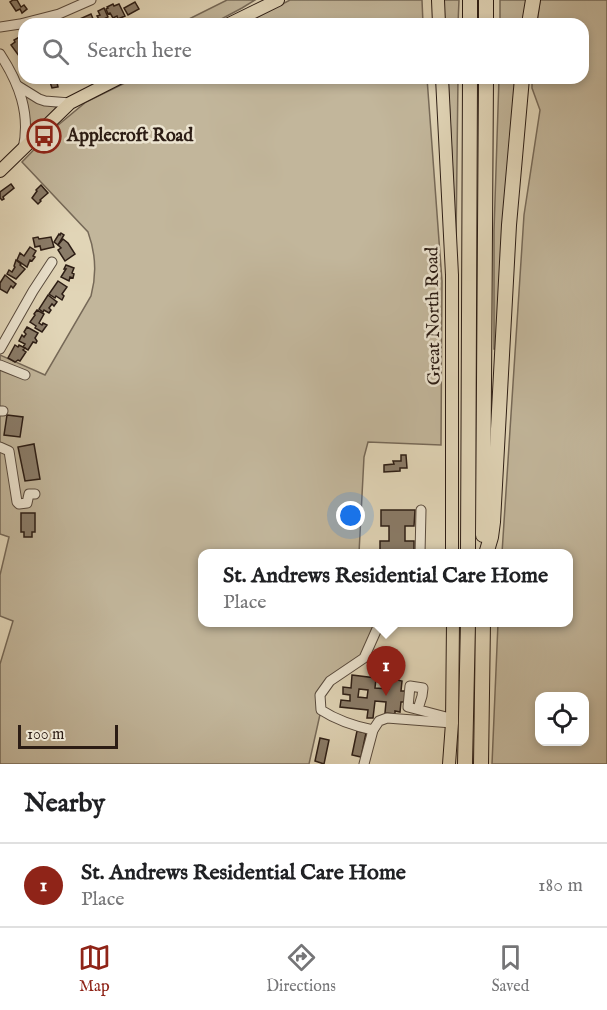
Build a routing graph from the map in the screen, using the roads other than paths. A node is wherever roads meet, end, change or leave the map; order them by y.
1 (92, 0) edge
2 (278, 0) edge
3 (438, 0) edge
4 (470, 0) edge
5 (486, 0) edge
6 (533, 0) edge
7 (43, 18) edge
8 (241, 18) edge
9 (439, 18) edge
10 (470, 18) edge
11 (486, 18) edge
12 (531, 18) edge
13 (18, 24) edge
14 (0, 27) edge
15 (0, 54) edge
16 (107, 84) edge
17 (442, 84) edge
18 (470, 84) edge
19 (486, 84) edge
20 (521, 84) edge
21 (18, 87) junction
22 (70, 103) junction
23 (23, 149) junction
24 (0, 171) edge
25 (52, 262) dead end
26 (0, 349) edge
27 (0, 365) edge
28 (25, 375) dead end
29 (0, 447) edge
30 (35, 494) dead end
31 (421, 510) dead end
32 (420, 549) edge
33 (452, 549) edge
34 (468, 549) edge
35 (484, 549) edge
36 (486, 549) edge
37 (378, 627) edge
38 (453, 627) edge
39 (468, 627) edge
40 (483, 627) edge
41 (418, 709) dead end
42 (452, 721) junction
43 (373, 730) junction
44 (364, 764) edge
45 (449, 764) edge
46 (465, 764) edge
47 (481, 764) edge

1 - 7 street
2 - 8 main road
3 - 9 main road
4 - 10 highway
5 - 11 highway
6 - 12 highway
13 - 14 street
15 - 21 street
16 - 22 main road
17 - 33 main road, Great North Road
18 - 34 highway
19 - 35 highway
20 - 36 highway
21 - 22 street
21 - 23 street
22 - 23 main road
23 - 24 main road
25 - 26 street
27 - 28 street
29 - 30 street
31 - 32 street
37 - 43 street
38 - 42 main road
39 - 46 highway
40 - 47 highway
41 - 42 street
42 - 43 street
42 - 45 main road
43 - 44 street

